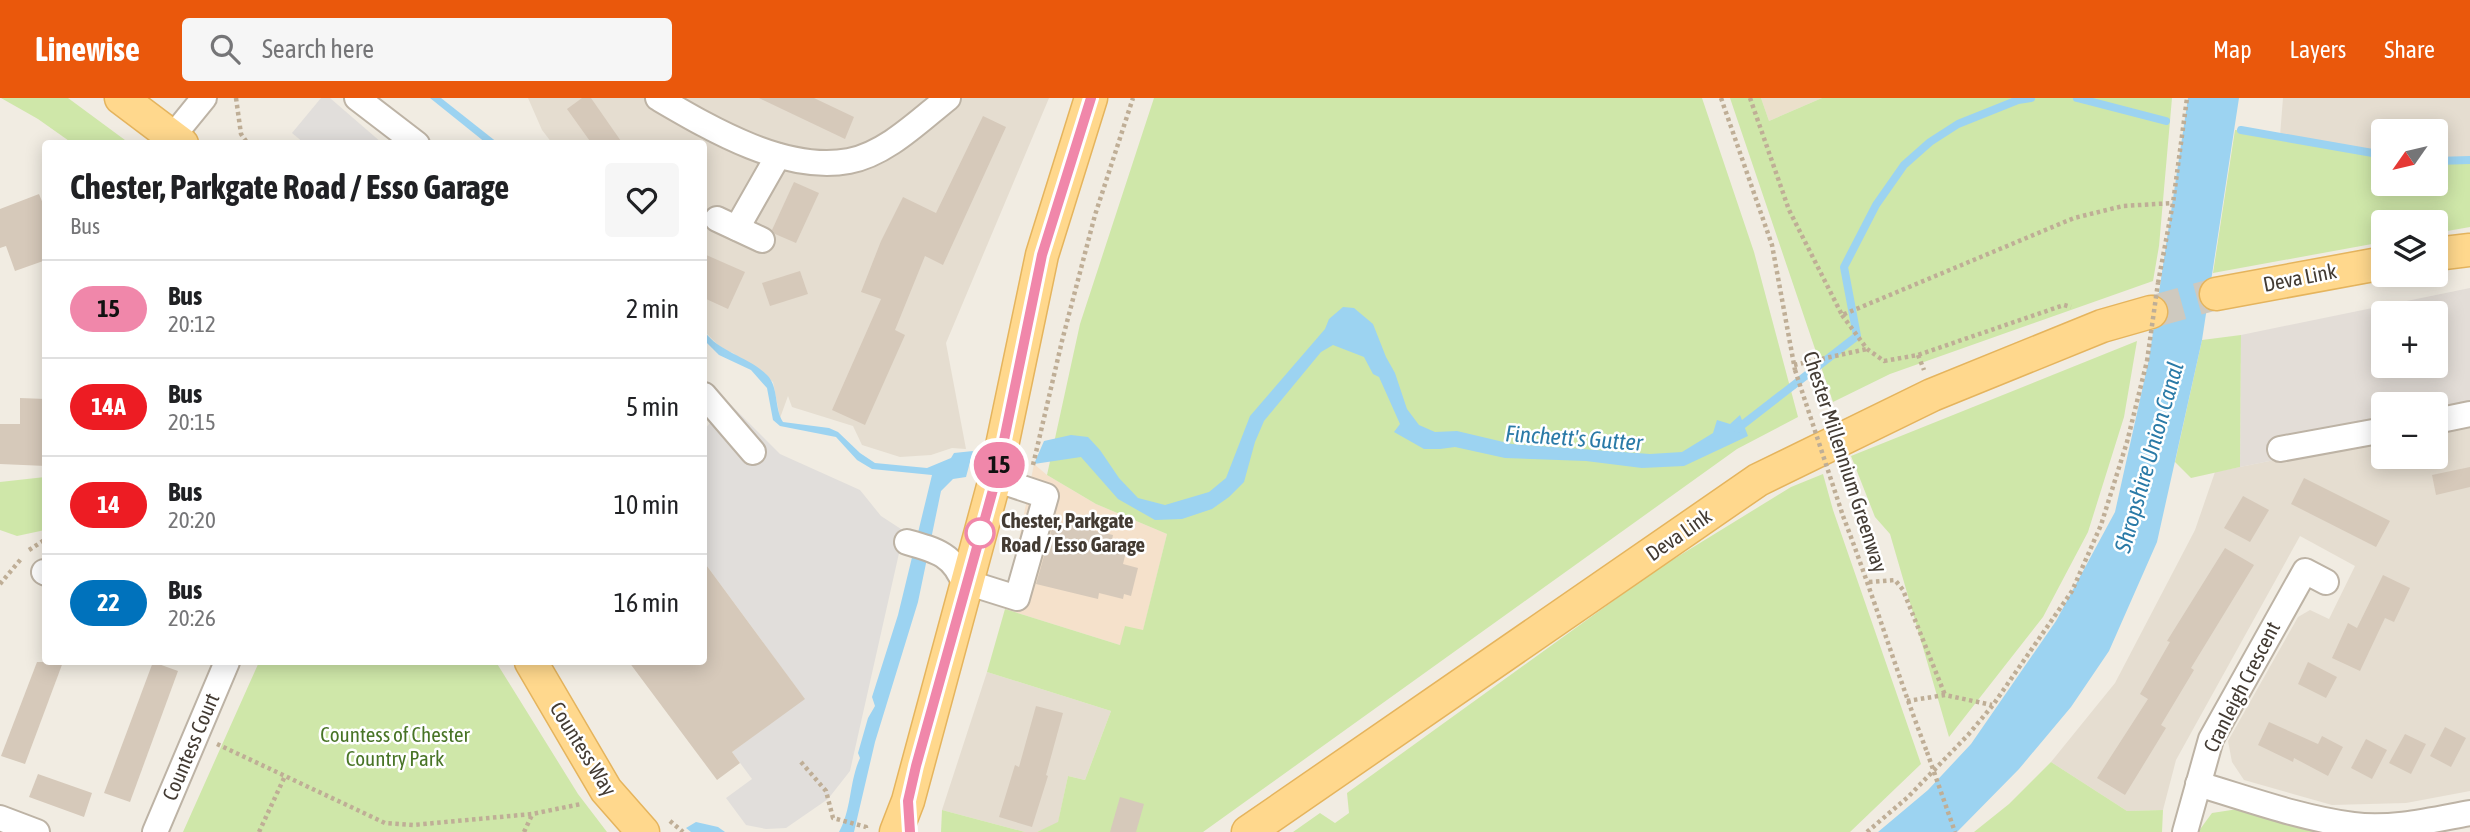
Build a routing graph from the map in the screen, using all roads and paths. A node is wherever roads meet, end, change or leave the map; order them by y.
1 (121, 98) edge
2 (204, 98) edge
3 (236, 98) edge
4 (357, 98) edge
5 (658, 98) edge
6 (948, 98) edge
7 (1721, 98) edge
8 (1750, 98) edge
9 (2187, 98) edge
10 (1083, 100) edge
11 (177, 140) edge
12 (245, 140) edge
13 (412, 140) edge
14 (778, 156) junction
15 (2173, 203) junction
16 (762, 240) dead end
17 (2470, 250) edge
18 (2448, 253) edge
19 (2371, 264) edge
20 (2216, 294) tunnel mouth
21 (2155, 298) junction
22 (2075, 308) dead end
23 (1842, 315) junction
24 (1867, 349) junction
25 (1918, 355) junction
26 (1794, 368) junction
27 (1924, 370) dead end
28 (708, 403) edge
29 (2470, 414) edge
30 (2448, 419) edge
31 (2371, 432) edge
32 (2280, 449) dead end
33 (753, 452) dead end
34 (996, 479) junction
35 (907, 542) dead end
36 (1869, 582) junction
37 (2326, 582) dead end
38 (966, 584) junction
39 (226, 665) edge
40 (533, 665) edge
41 (1945, 695) junction
42 (1907, 701) junction
43 (1993, 705) junction
44 (196, 734) junction
45 (801, 762) dead end
46 (285, 776) junction
47 (2198, 785) junction
48 (606, 790) junction
49 (2470, 813) edge
50 (532, 814) junction
51 (909, 817) edge
52 (0, 818) edge
53 (866, 827) dead end
54 (37, 832) edge
55 (155, 832) edge
56 (259, 832) edge
57 (524, 832) edge
58 (642, 832) edge
59 (897, 832) edge
60 (1248, 832) edge
61 (1867, 832) edge
62 (1955, 832) edge
63 (2185, 832) edge

1 - 11 main road
2 - 11 street
3 - 12 path
4 - 13 street
5 - 14 street
6 - 14 street
7 - 26 path, Chester Millennium Greenway
8 - 23 path
9 - 15 path
10 - 34 main road
14 - 16 street
15 - 21 path
15 - 23 path
17 - 18 main road
19 - 20 main road, Deva Link
21 - 43 path, bridge
21 - 60 main road, Deva Link
22 - 25 path
23 - 24 path
24 - 25 path
24 - 26 path
25 - 27 path
26 - 36 path, Chester Millennium Greenway, bridge
28 - 33 street
29 - 30 street
31 - 32 street
34 - 38 main road
34 - 38 street
35 - 38 street
36 - 41 path
36 - 42 path, Chester Millennium Greenway
37 - 47 street, Cranleigh Crescent
38 - 51 main road
39 - 44 street, Countess Court
40 - 48 main road, Countess Way
41 - 42 path
41 - 43 path
42 - 62 path, Chester Millennium Greenway, bridge
43 - 61 path
44 - 46 path
44 - 55 street, Countess Court
45 - 53 path
46 - 50 path
46 - 56 path
47 - 49 street
47 - 63 street, Cranleigh Crescent
48 - 50 path
48 - 58 main road, Countess Way
50 - 57 path
51 - 59 main road
52 - 54 street

